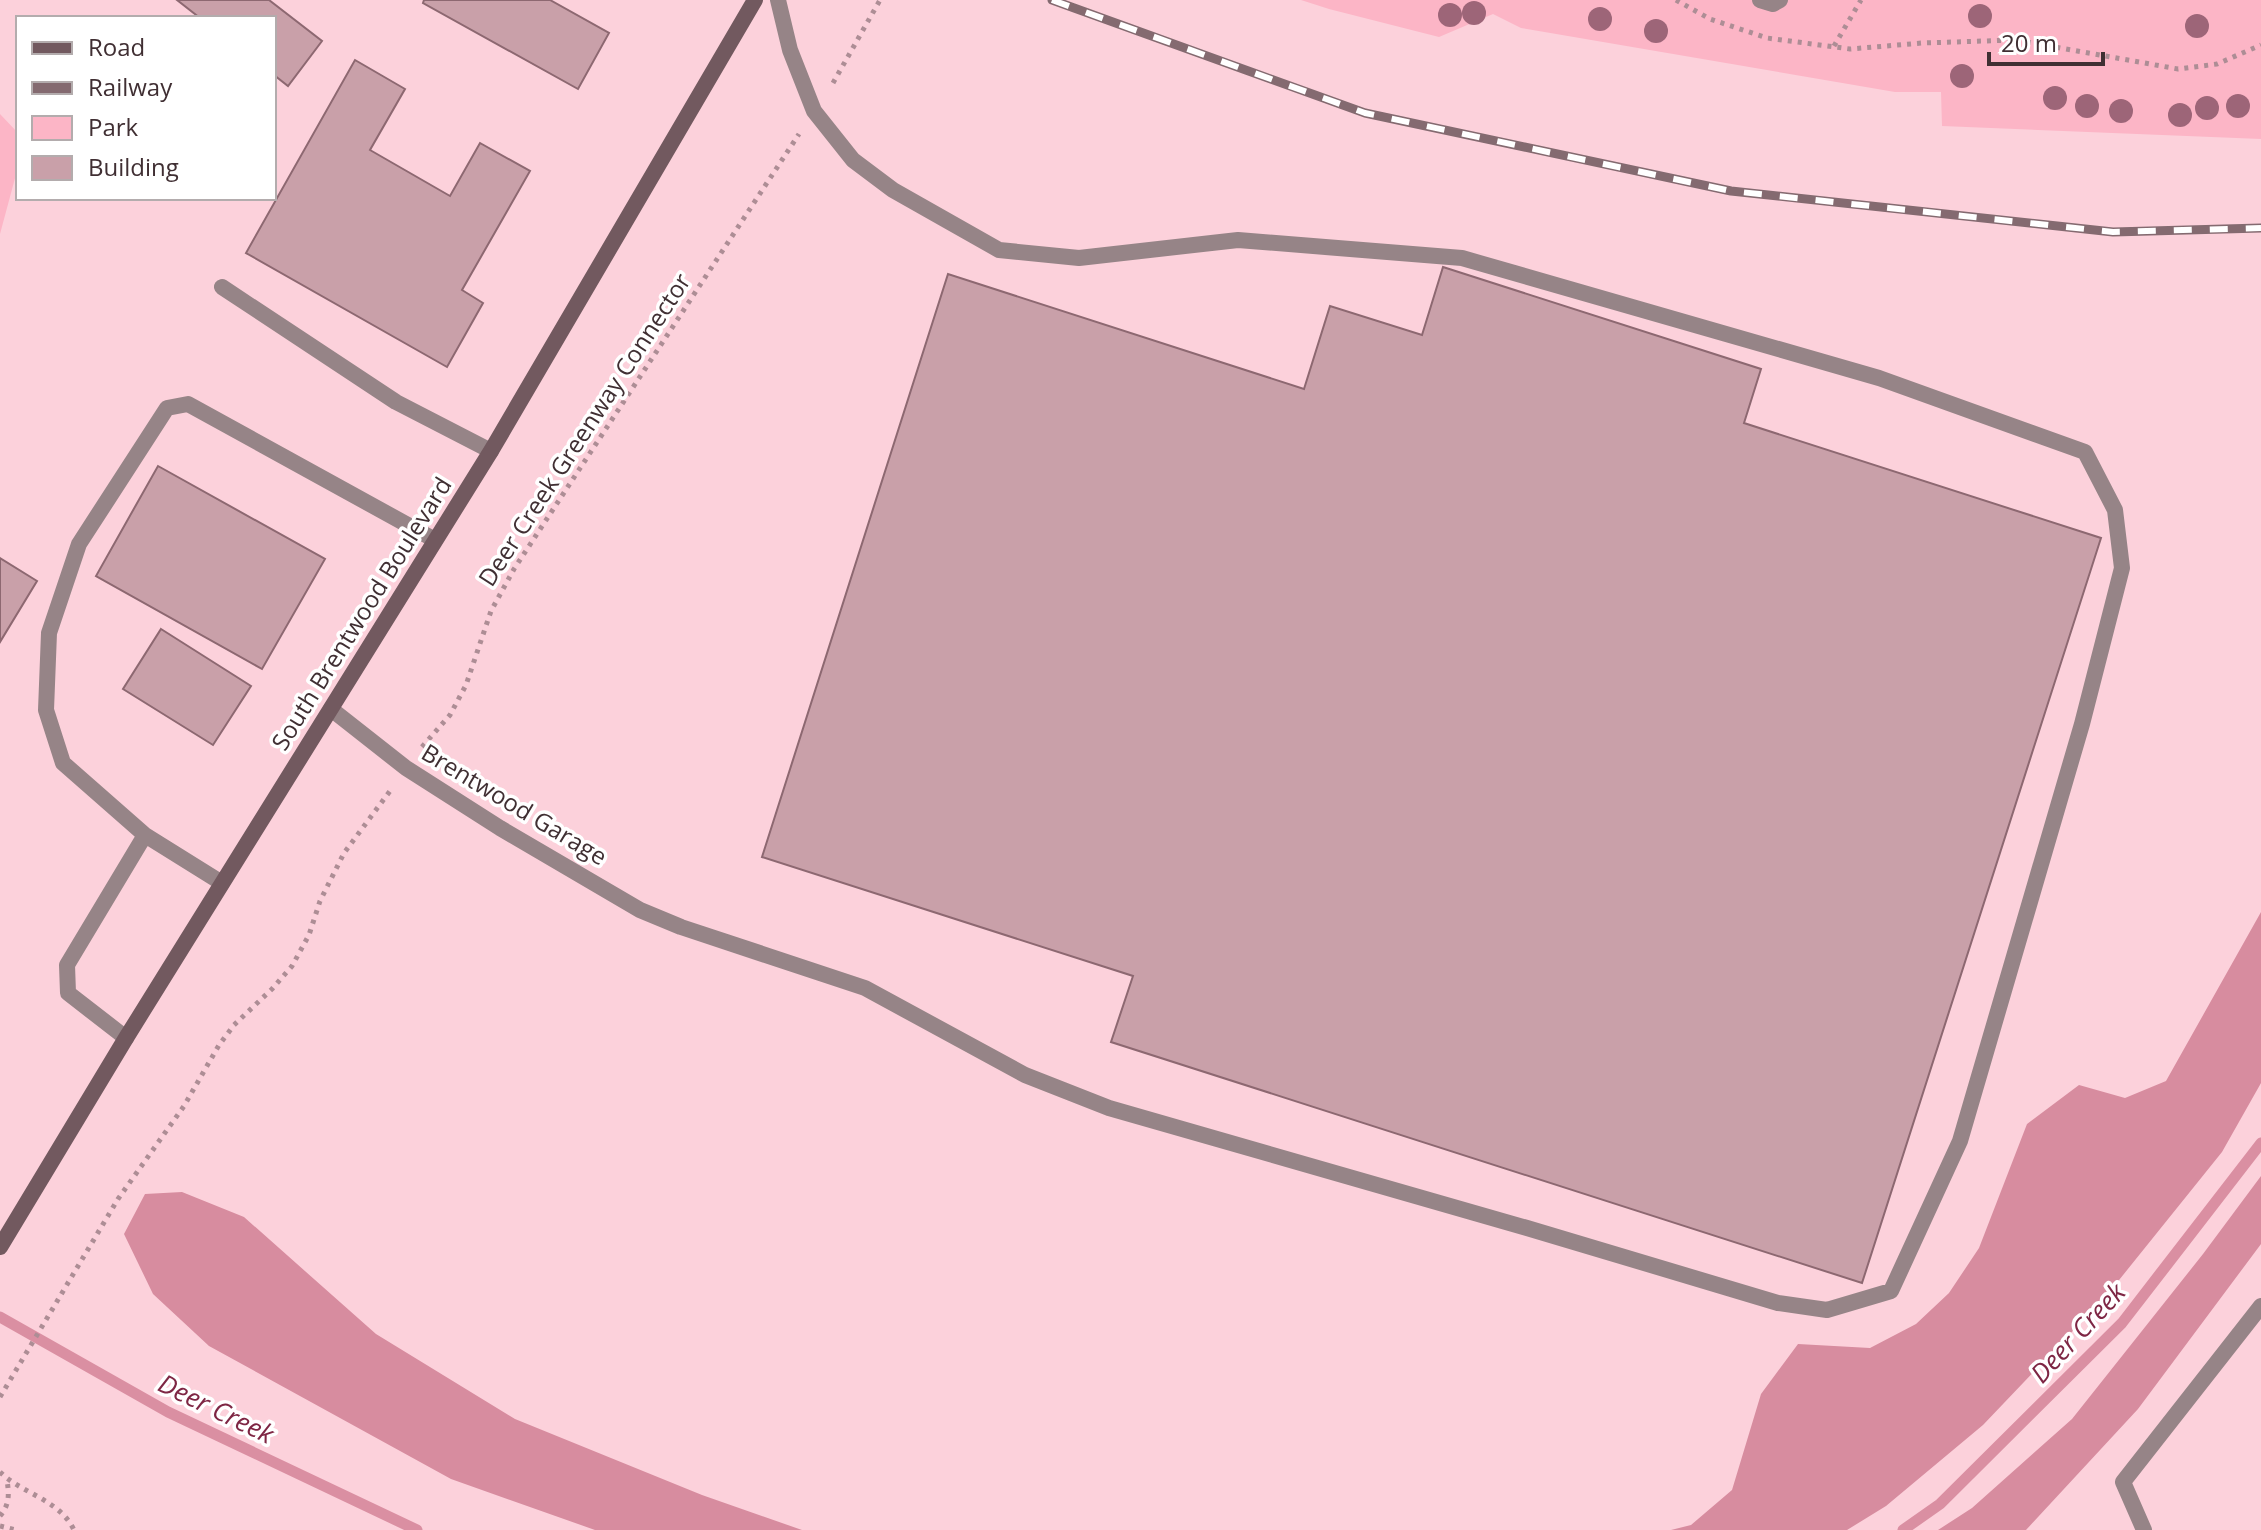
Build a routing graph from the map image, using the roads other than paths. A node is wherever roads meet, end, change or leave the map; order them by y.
1 (755, 0) edge
2 (778, 0) edge
3 (1760, 0) edge
4 (1780, 0) edge
5 (222, 287) dead end
6 (491, 451) junction
7 (435, 540) junction
8 (331, 709) junction
9 (145, 835) junction
10 (222, 883) junction
11 (126, 1038) junction
12 (0, 1247) edge
13 (2261, 1306) edge
14 (2144, 1530) edge

1 - 6 main road, South Brentwood Boulevard
2 - 8 street, Brentwood Garage
3 - 4 street
5 - 6 street
6 - 7 main road, South Brentwood Boulevard
7 - 8 main road, South Brentwood Boulevard
7 - 9 street
8 - 10 main road, South Brentwood Boulevard
9 - 10 street
9 - 11 street
10 - 11 main road, South Brentwood Boulevard
11 - 12 main road, South Brentwood Boulevard
13 - 14 street

